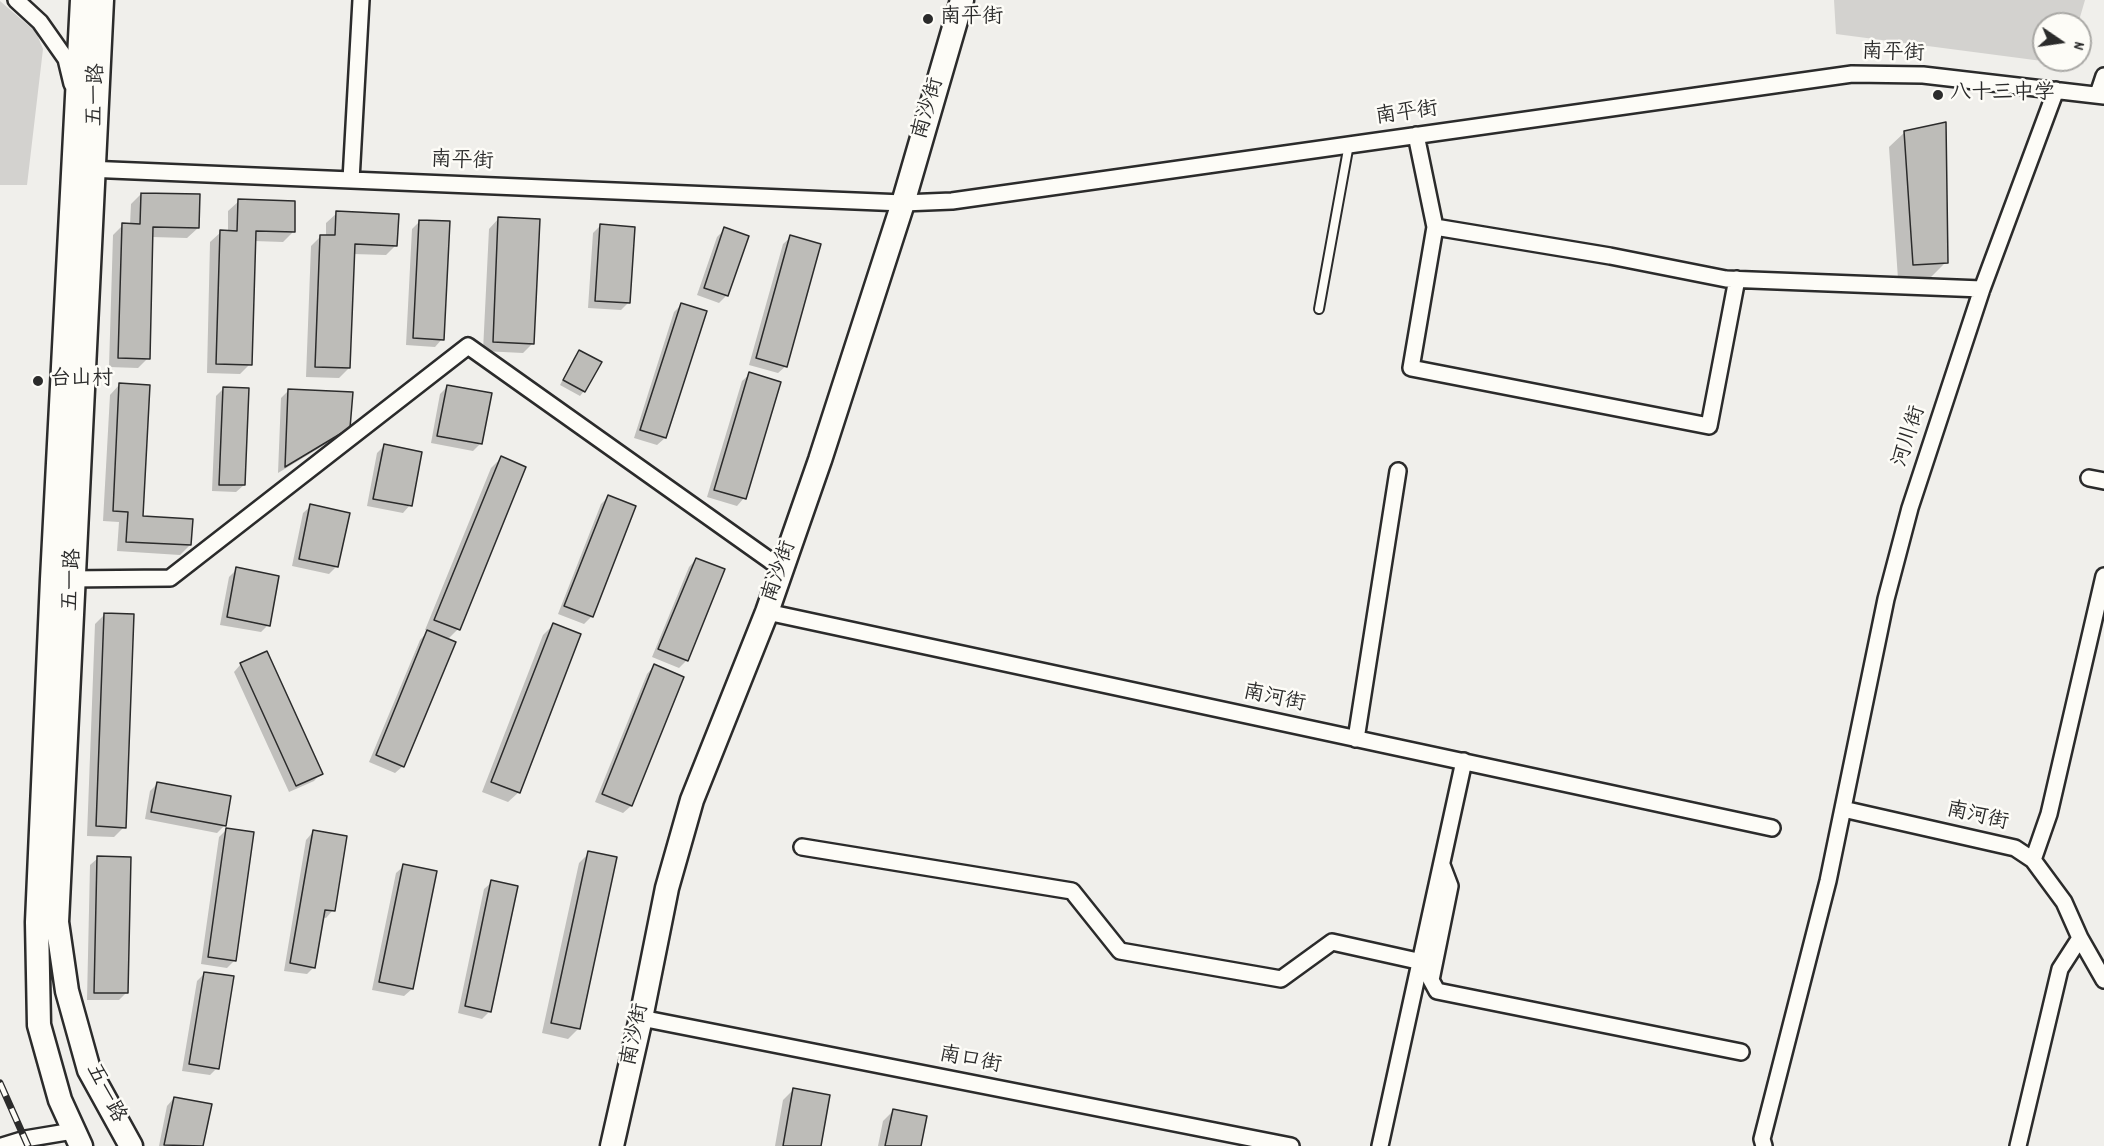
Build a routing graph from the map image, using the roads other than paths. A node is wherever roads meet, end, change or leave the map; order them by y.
1 (16, 0) edge
2 (82, 0) edge
3 (102, 0) edge
4 (361, 0) edge
5 (962, 0) edge
6 (2104, 76) edge
7 (2056, 90) junction
8 (2101, 95) edge
9 (77, 104) junction
10 (1416, 135) junction
11 (1349, 144) junction
12 (85, 169) junction
13 (351, 180) junction
14 (903, 203) junction
15 (1435, 227) junction
16 (1737, 279) junction
17 (1982, 289) junction
18 (1318, 309) dead end
19 (1398, 471) dead end
20 (782, 569) junction
21 (2104, 576) edge
22 (63, 579) junction
23 (767, 612) junction
24 (1356, 739) junction
25 (1464, 761) junction
26 (1843, 808) junction
27 (1772, 828) dead end
28 (802, 848) dead end
29 (2034, 860) junction
30 (1442, 865) junction
31 (2080, 938) junction
32 (1422, 962) junction
33 (2104, 980) edge
34 (641, 1018) junction
35 (1741, 1052) dead end
36 (77, 1138) edge
37 (2, 1146) edge
38 (131, 1146) edge
39 (612, 1146) edge
40 (1291, 1146) edge
41 (1380, 1146) edge
42 (1764, 1146) edge
43 (2018, 1146) edge

1 - 9 street
2 - 9 main road, 五一路
3 - 12 main road, 五一路
4 - 13 street
5 - 14 main road, 南沙街
6 - 8 street
7 - 8 street, 南平街
7 - 10 street, 南平街
7 - 17 street, 河川街
9 - 12 main road, 五一路
10 - 11 street, 南平街
10 - 15 street
11 - 14 street, 南平街
11 - 18 lane
12 - 13 street, 南平街
12 - 22 main road, 五一路
13 - 14 street, 南平街
14 - 20 main road, 南沙街
15 - 16 street
15 - 16 street
16 - 17 street
17 - 26 street, 河川街
19 - 24 street
20 - 22 street
20 - 23 main road, 南沙街
21 - 29 street
22 - 36 main road, 五一路
22 - 38 main road, 五一路
23 - 24 street, 南河街
23 - 34 main road, 南沙街
24 - 25 street, 南河街
25 - 27 street, 南河街
25 - 30 street
26 - 29 street, 南河街
26 - 42 street, 河川街
28 - 32 street
29 - 31 street, 南河街
30 - 32 street
30 - 35 street
31 - 33 street, 南河街
31 - 43 street
32 - 41 street
34 - 39 main road, 南沙街
34 - 40 street, 南口街
36 - 37 street

